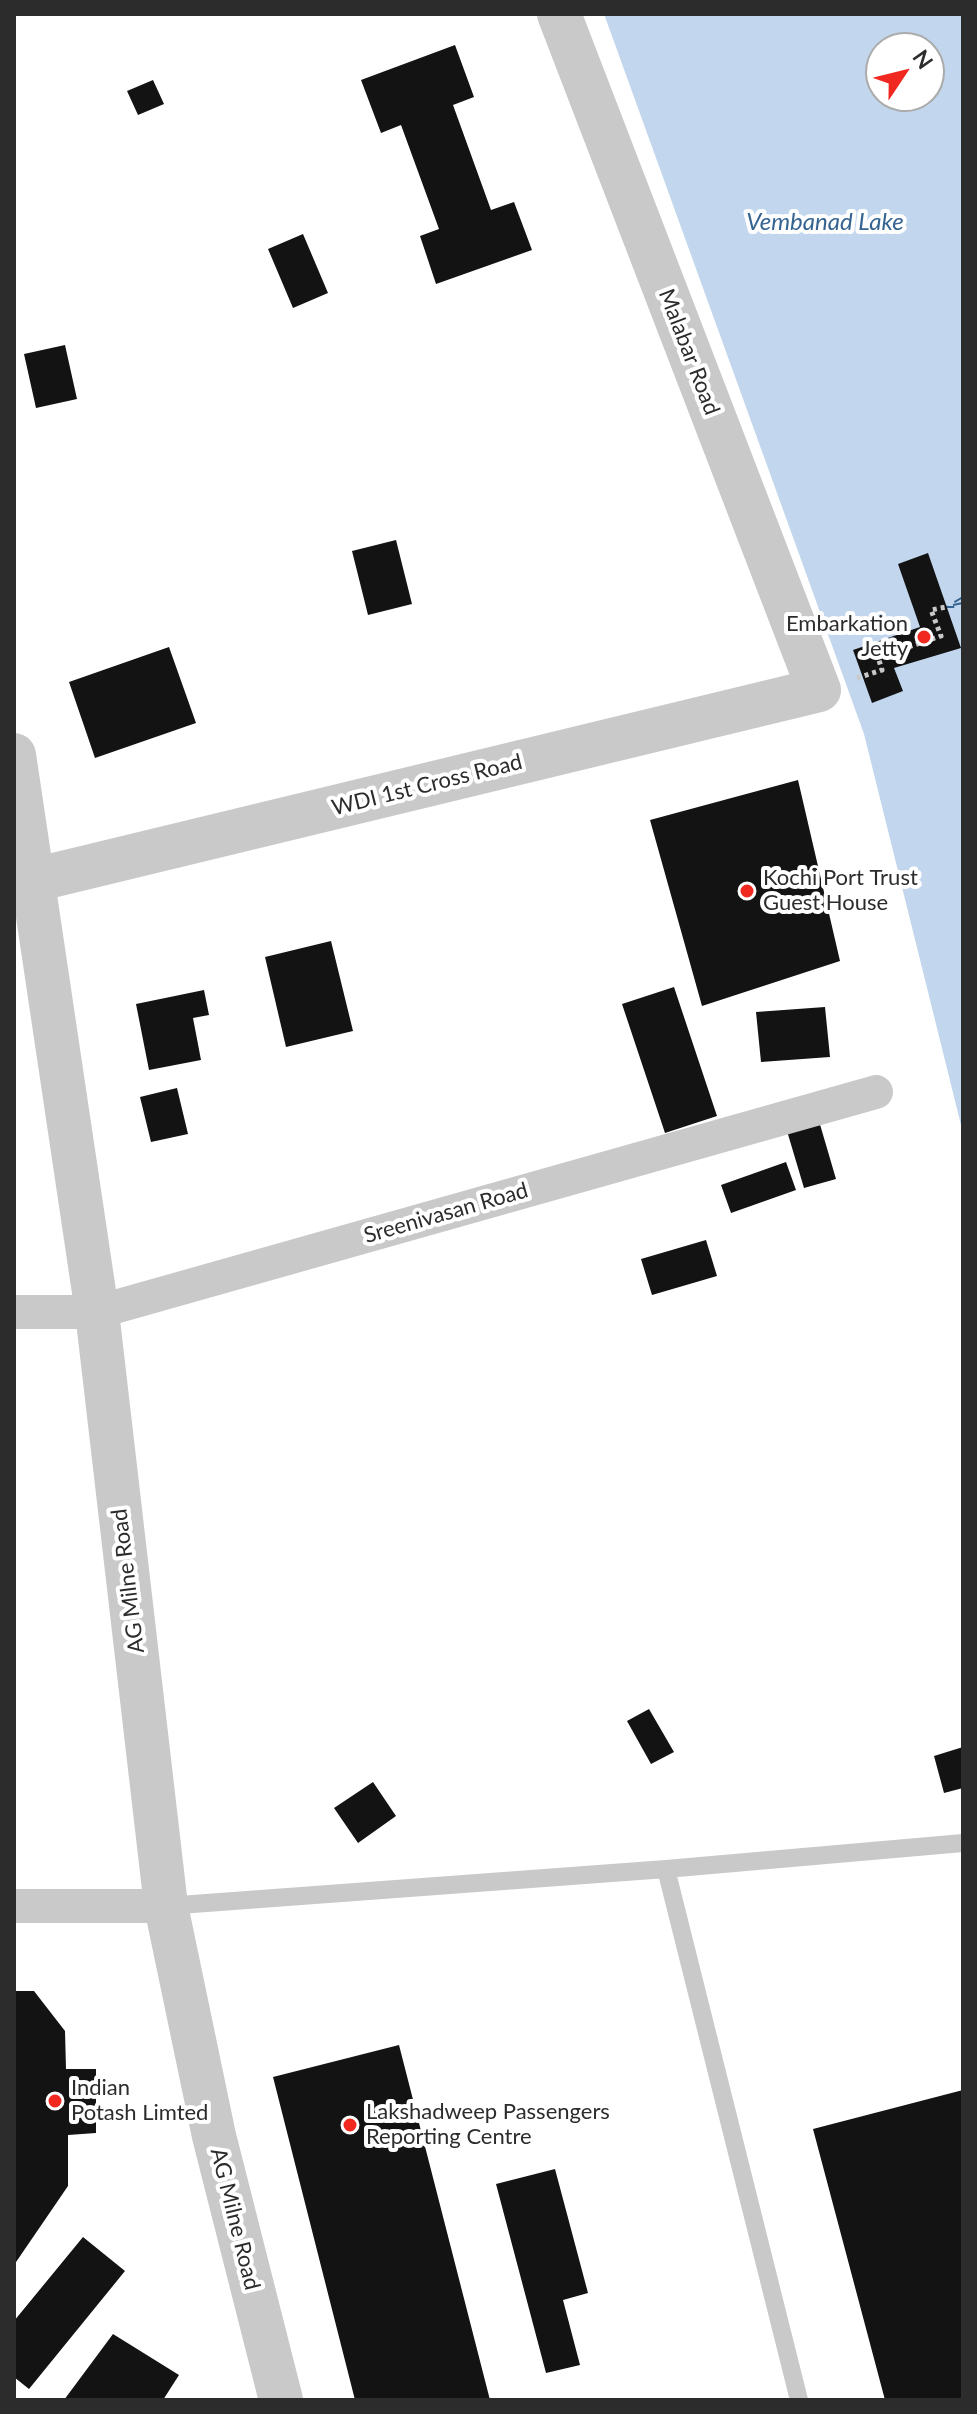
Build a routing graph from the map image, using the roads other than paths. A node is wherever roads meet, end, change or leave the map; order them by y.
1 (559, 14) edge
2 (819, 690) joint
3 (14, 755) edge
4 (34, 880) junction
5 (29, 957) edge
6 (876, 1092) dead end
7 (14, 1312) edge
8 (97, 1312) junction
9 (963, 1843) edge
10 (666, 1869) junction
11 (14, 1906) edge
12 (166, 1906) junction
13 (281, 2400) edge
14 (799, 2400) edge

1 - 2 street, Malabar Road
2 - 4 street, WDI 1st Cross Road
3 - 4 street, AG Milne Road
4 - 5 street, AG Milne Road
5 - 8 street, AG Milne Road
6 - 8 street, Sreenivasan Road
7 - 8 street, Sreenivasan Road
8 - 12 street, AG Milne Road
9 - 10 lane
10 - 12 lane
10 - 14 lane
11 - 12 street
12 - 13 street, AG Milne Road

